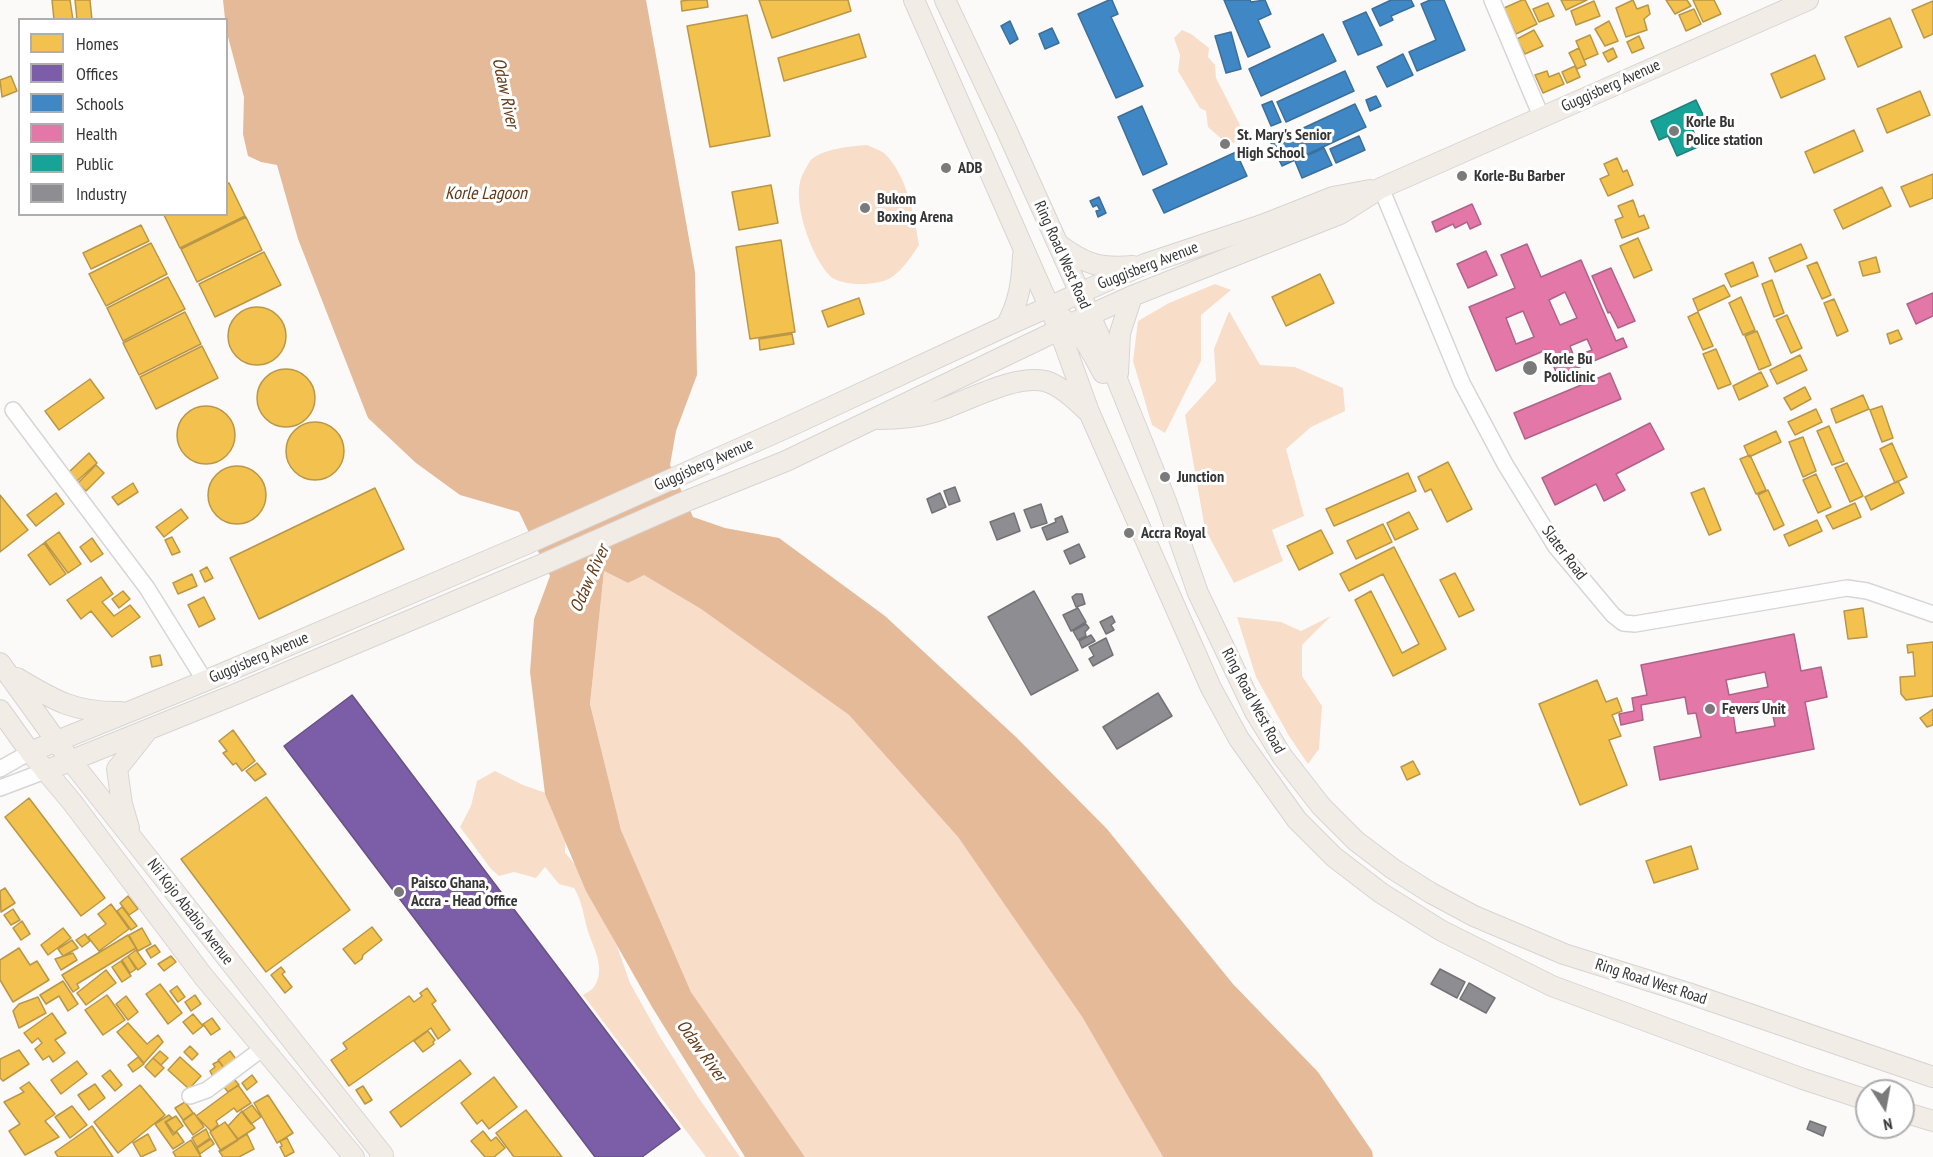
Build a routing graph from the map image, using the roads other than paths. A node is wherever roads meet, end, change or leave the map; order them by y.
1 (914, 0) edge
2 (945, 0) edge
3 (1492, 0) edge
4 (1808, 0) edge
5 (1541, 116) junction
6 (1381, 188) junction
7 (1056, 242) junction
8 (1023, 249) junction
9 (1145, 264) junction
10 (1080, 294) junction
11 (1132, 296) junction
12 (1048, 308) junction
13 (1090, 315) junction
14 (1006, 326) junction
15 (1065, 326) junction
16 (1118, 382) junction
17 (14, 410) dead end
18 (1089, 412) junction
19 (828, 442) junction
20 (1198, 593) junction
21 (1933, 614) edge
22 (4, 668) edge
23 (205, 681) junction
24 (0, 710) edge
25 (128, 712) junction
26 (147, 731) junction
27 (57, 740) junction
28 (30, 752) junction
29 (71, 761) junction
30 (0, 769) edge
31 (45, 771) junction
32 (0, 788) edge
33 (131, 837) junction
34 (263, 1048) junction
35 (1933, 1077) edge
36 (190, 1096) dead end
37 (1855, 1096) edge
38 (1915, 1116) edge
39 (1933, 1121) edge
40 (382, 1156) edge
41 (354, 1157) edge

1 - 8 main road, Ring Road West Road
2 - 7 main road, Ring Road West Road
3 - 5 street
4 - 5 main road, Guggisberg Avenue
5 - 6 main road, Guggisberg Avenue
6 - 9 main road, Guggisberg Avenue
6 - 11 main road, Guggisberg Avenue
6 - 21 street, Slater Road
7 - 9 main road
7 - 10 main road, Ring Road West Road
8 - 12 main road, Ring Road West Road
8 - 14 main road
9 - 10 main road, Guggisberg Avenue
10 - 12 main road, Guggisberg Avenue
10 - 13 main road, Ring Road West Road
11 - 13 main road, Guggisberg Avenue
11 - 16 main road
12 - 14 main road, Guggisberg Avenue
12 - 15 main road
13 - 15 main road, Guggisberg Avenue
13 - 16 main road, Ring Road West Road
14 - 23 main road, Guggisberg Avenue
15 - 18 main road, Ring Road West Road
15 - 19 main road, Guggisberg Avenue
15 - 20 main road
16 - 20 main road, Ring Road West Road
17 - 23 street
18 - 19 main road
18 - 37 main road, Ring Road West Road
19 - 26 main road, Guggisberg Avenue
20 - 35 main road, Ring Road West Road
22 - 25 main road
22 - 27 main road, Nii Kojo Ababio Avenue
23 - 25 main road, Guggisberg Avenue
24 - 28 main road, Nii Kojo Ababio Avenue
25 - 27 main road, Guggisberg Avenue
26 - 29 main road, Guggisberg Avenue
26 - 33 main road
27 - 28 main road, Guggisberg Avenue
27 - 29 main road, Nii Kojo Ababio Avenue
28 - 30 street
28 - 31 main road, Nii Kojo Ababio Avenue
29 - 31 main road, Guggisberg Avenue
29 - 33 main road, Nii Kojo Ababio Avenue
31 - 32 street
31 - 34 main road, Nii Kojo Ababio Avenue
33 - 40 main road, Nii Kojo Ababio Avenue
34 - 36 street
34 - 41 main road, Nii Kojo Ababio Avenue
38 - 39 main road

